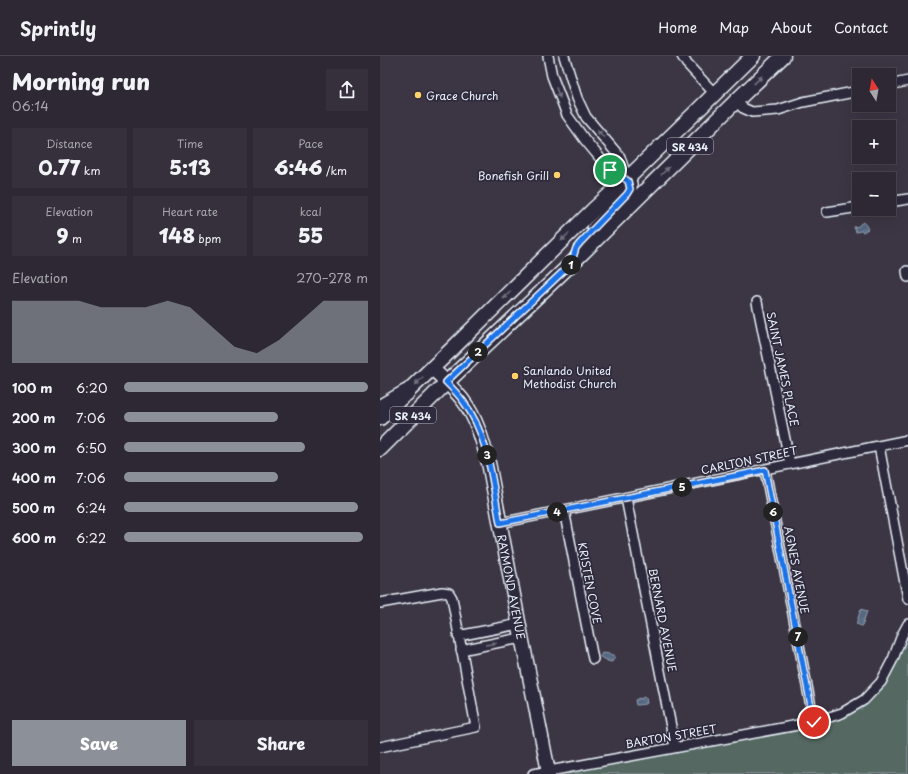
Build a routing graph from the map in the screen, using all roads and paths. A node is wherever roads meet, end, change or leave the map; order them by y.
1 (548, 56) edge
2 (564, 56) edge
3 (682, 56) edge
4 (753, 56) edge
5 (783, 56) edge
6 (908, 81) edge
7 (896, 84) edge
8 (852, 92) edge
9 (715, 94) junction
10 (736, 100) junction
11 (694, 114) junction
12 (627, 179) junction
13 (640, 196) junction
14 (908, 199) edge
15 (896, 201) edge
16 (852, 208) edge
17 (828, 212) dead end
18 (568, 267) junction
19 (757, 302) dead end
20 (432, 368) junction
21 (446, 382) junction
22 (406, 394) junction
23 (380, 408) edge
24 (380, 418) edge
25 (908, 440) edge
26 (879, 446) junction
27 (380, 448) edge
28 (790, 464) junction
29 (765, 470) junction
30 (626, 498) junction
31 (564, 510) junction
32 (500, 523) junction
33 (908, 599) edge
34 (380, 603) edge
35 (518, 624) junction
36 (908, 624) edge
37 (458, 636) junction
38 (521, 638) junction
39 (461, 650) junction
40 (593, 659) dead end
41 (814, 722) junction
42 (380, 747) edge
43 (675, 747) junction
44 (549, 772) edge
45 (532, 774) edge

1 -> 12 street
12 -> 2 street
3 - 9 street
4 - 9 main road, SR 434
10 -> 5 main road, SR 434
6 - 7 street
8 - 10 street
9 - 11 main road, SR 434
13 -> 10 main road, SR 434
11 - 12 main road, SR 434
11 - 13 main road
12 - 18 main road
12 -> 20 main road, SR 434
13 - 18 main road, SR 434
14 - 15 street
16 - 17 street
18 - 21 main road, SR 434
19 - 28 street, SAINT JAMES PLACE
20 - 21 street, RAYMOND AVENUE
20 -> 22 main road, SR 434
21 - 27 main road, SR 434
21 - 32 street, RAYMOND AVENUE
22 - 23 highway
22 - 24 main road, SR 434
25 - 26 street, CARLTON STREET
26 - 28 street, CARLTON STREET
26 - 33 street
28 - 29 street, CARLTON STREET
29 - 30 street, CARLTON STREET
29 - 41 street, AGNES AVENUE
30 - 31 street, CARLTON STREET
30 - 43 street, BERNARD AVENUE
31 - 32 street, CARLTON STREET
31 - 40 street, KRISTEN COVE
32 - 35 street, RAYMOND AVENUE
34 - 37 street
35 - 37 street
35 - 38 street, RAYMOND AVENUE
36 - 41 street, BARTON STREET
37 - 39 street
39 -> 38 street
38 - 44 street, RAYMOND AVENUE
39 - 42 street
41 - 43 street, BARTON STREET
43 - 44 street, BARTON STREET
44 - 45 street, BARTON STREET

